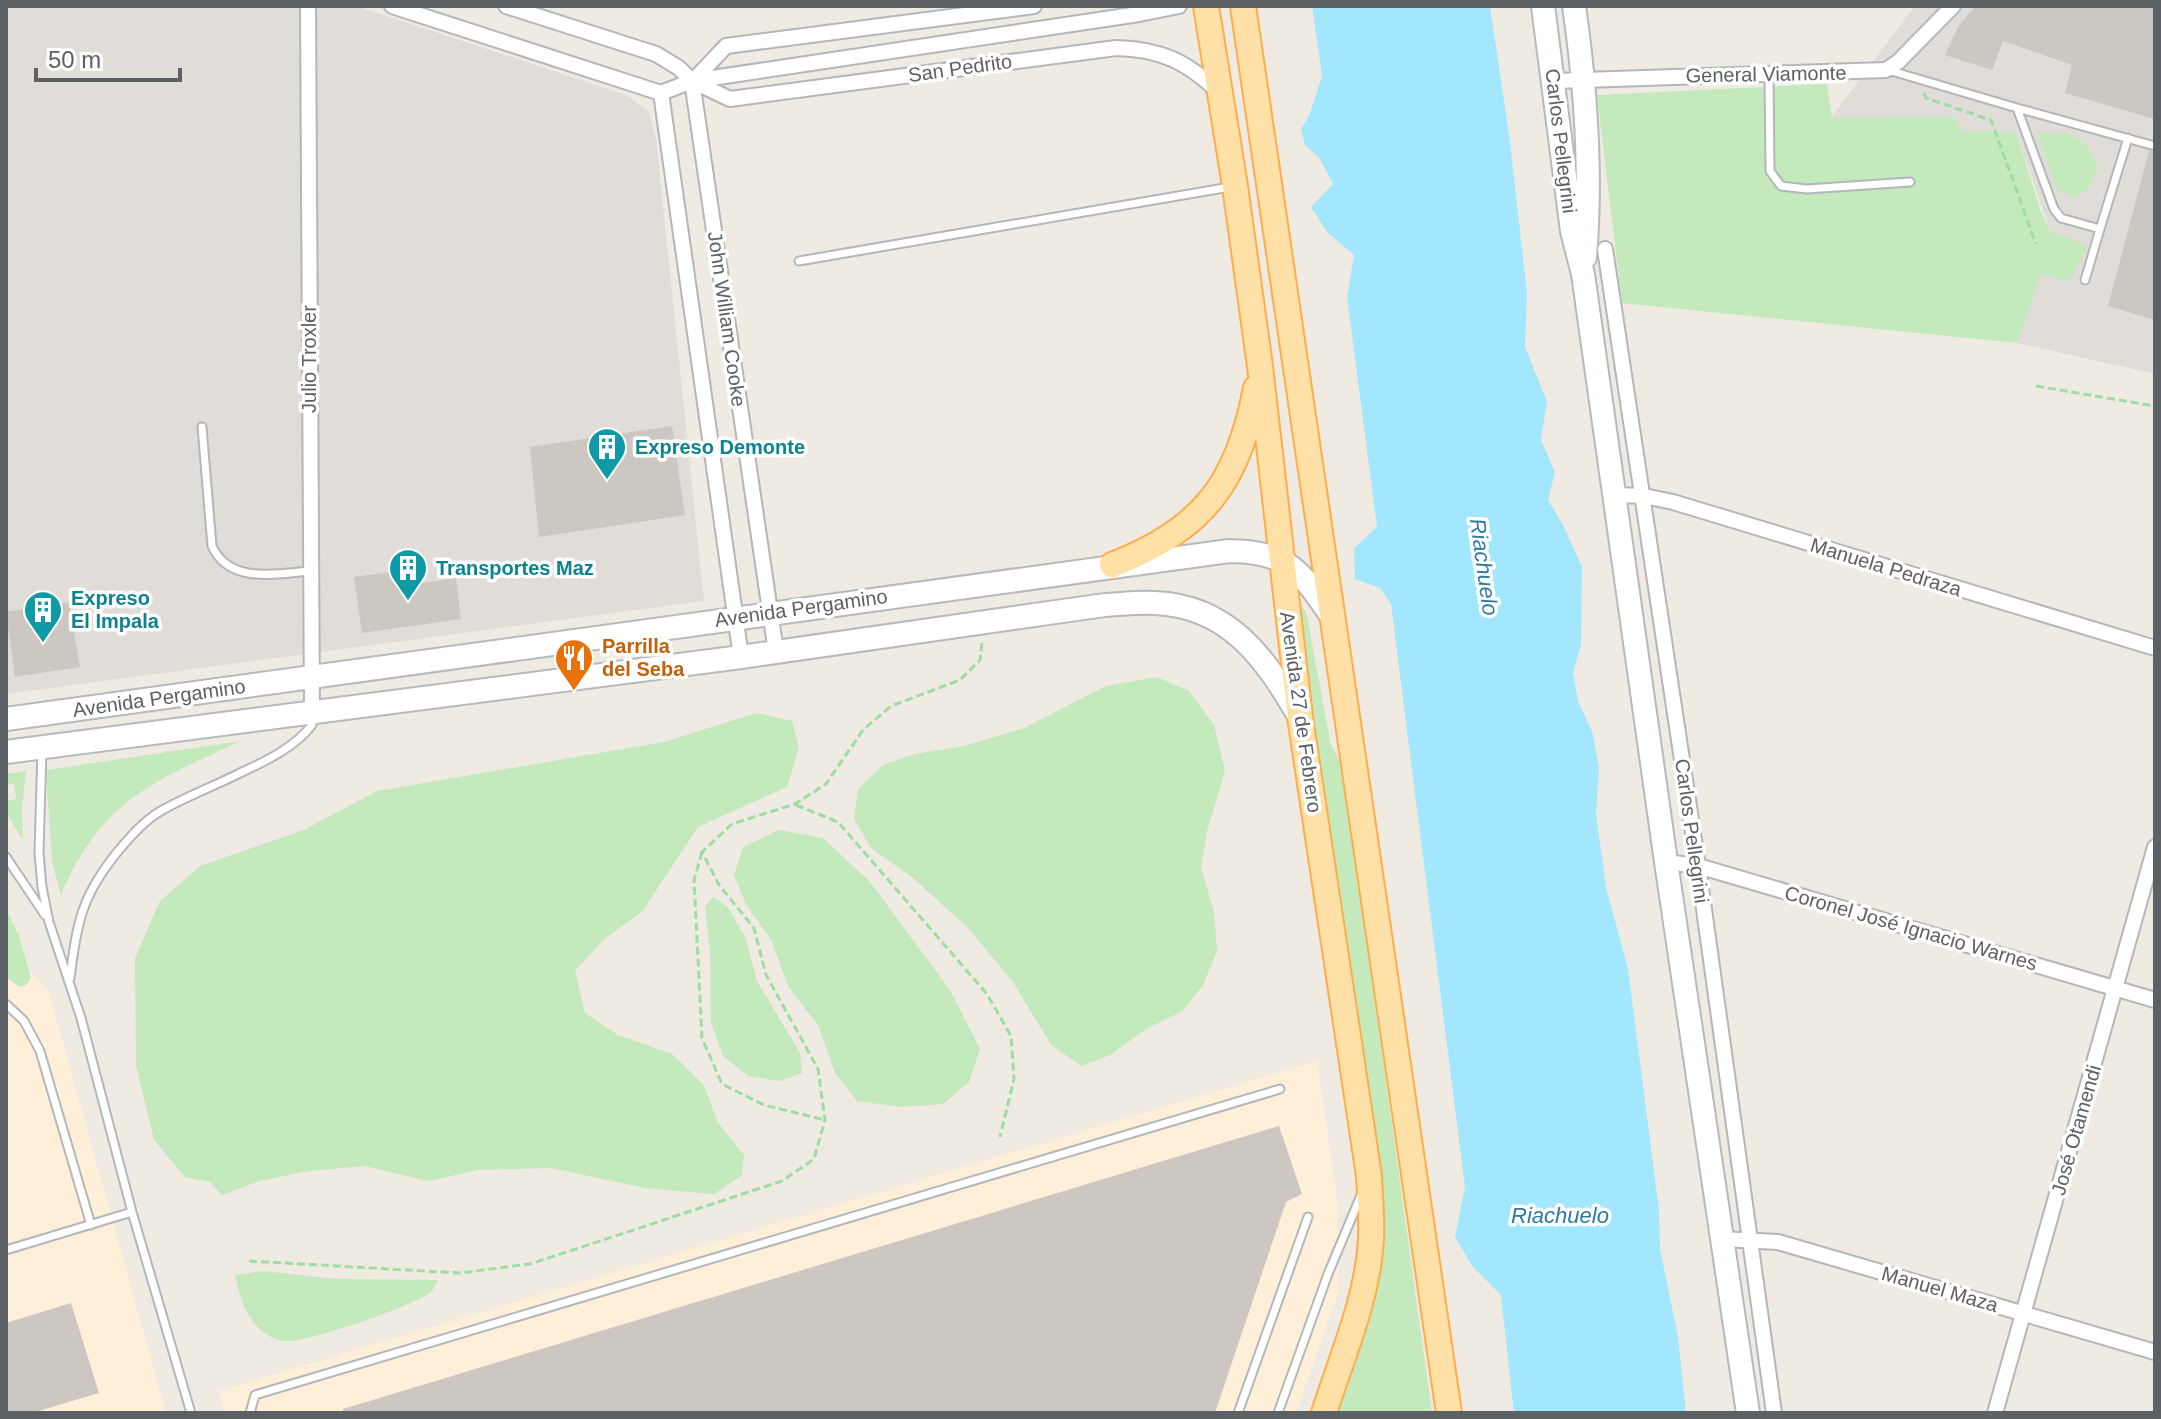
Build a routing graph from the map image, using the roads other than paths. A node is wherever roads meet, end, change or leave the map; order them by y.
1 (308, 6) edge
2 (392, 6) edge
3 (506, 6) edge
4 (1034, 6) edge
5 (1179, 6) edge
6 (1206, 6) edge
7 (1243, 6) edge
8 (1543, 6) edge
9 (1574, 6) edge
10 (1953, 6) edge
11 (1886, 70) junction
12 (1769, 75) junction
13 (1584, 78) junction
14 (692, 81) junction
15 (1554, 81) junction
16 (661, 93) junction
17 (1220, 93) junction
18 (2017, 108) junction
19 (2128, 138) junction
20 (2155, 146) edge
21 (1910, 182) dead end
22 (1235, 186) junction
23 (2100, 229) junction
24 (1605, 249) dead end
25 (799, 261) dead end
26 (1583, 274) junction
27 (2085, 280) dead end
28 (1260, 366) junction
29 (202, 427) dead end
30 (1615, 495) junction
31 (1644, 496) junction
32 (1281, 559) junction
33 (1112, 565) junction
34 (310, 571) junction
35 (770, 612) junction
36 (735, 617) junction
37 (1332, 617) junction
38 (2155, 648) edge
39 (776, 652) junction
40 (741, 657) junction
41 (311, 677) junction
42 (312, 712) junction
43 (1300, 717) junction
44 (6, 719) edge
45 (42, 747) junction
46 (6, 752) edge
47 (2155, 847) edge
48 (6, 857) edge
49 (1666, 862) junction
50 (1698, 866) junction
51 (49, 922) junction
52 (69, 980) junction
53 (2117, 988) junction
54 (2155, 1000) edge
55 (6, 1004) edge
56 (1280, 1089) dead end
57 (1369, 1176) junction
58 (132, 1212) junction
59 (1308, 1217) dead end
60 (91, 1225) junction
61 (1722, 1239) junction
62 (1752, 1241) junction
63 (6, 1250) edge
64 (2024, 1313) junction
65 (2155, 1352) edge
66 (191, 1413) edge
67 (250, 1413) edge
68 (1238, 1413) edge
69 (1278, 1413) edge
70 (1324, 1413) edge
71 (1449, 1413) edge
72 (1748, 1413) edge
73 (1774, 1413) edge
74 (1995, 1413) edge

1 - 34 street, Julio Troxler
2 - 16 street
3 - 14 street, San Pedrito
4 - 14 street, San Pedrito
5 - 14 street, San Pedrito
6 - 17 main road, Avenida 27 de Febrero
7 - 37 main road
8 - 15 main road, Carlos Pellegrini
9 - 13 main road, Carlos Pellegrini
10 - 11 street
11 - 12 street, General Viamonte
11 - 18 lane
12 - 13 street, General Viamonte
12 - 21 lane
13 - 15 street, General Viamonte
13 - 26 main road, Carlos Pellegrini
14 - 16 street, San Pedrito
14 - 17 street, San Pedrito
14 - 35 street, John William Cooke
15 - 26 main road, Carlos Pellegrini
16 - 36 street, John William Cooke
17 - 22 main road, Avenida 27 de Febrero
18 - 19 lane
18 - 23 lane
19 - 20 lane
19 - 23 lane
22 - 25 lane
22 - 28 main road, Avenida 27 de Febrero
23 - 27 lane
24 - 31 street, Carlos Pellegrini
26 - 30 main road, Carlos Pellegrini
28 - 32 main road, Avenida 27 de Febrero
28 - 33 main road
29 - 34 lane
30 - 31 street, Manuela Pedraza
30 - 49 main road, Carlos Pellegrini
31 - 38 street, Manuela Pedraza
31 - 50 street, Carlos Pellegrini
32 - 33 main road, Avenida Pergamino
32 - 37 main road
32 - 43 main road, Avenida 27 de Febrero
33 - 35 main road, Avenida Pergamino
34 - 41 street, Julio Troxler
35 - 36 main road, Avenida Pergamino
35 - 39 street, John William Cooke
36 - 40 street, John William Cooke
36 - 41 main road, Avenida Pergamino
37 - 71 main road
39 - 40 main road, Avenida Pergamino
39 - 43 main road, Avenida Pergamino
40 - 42 main road, Avenida Pergamino
41 - 42 street, Julio Troxler
41 - 44 main road, Avenida Pergamino
42 - 45 main road, Avenida Pergamino
42 - 52 lane
43 - 57 main road, Avenida 27 de Febrero
45 - 46 main road, Avenida Pergamino
45 - 51 lane
47 - 53 street, José Otamendi
48 - 51 lane
49 - 50 street, Coronel José Ignacio Warnes
49 - 61 main road, Carlos Pellegrini
50 - 53 street, Coronel José Ignacio Warnes
50 - 62 street, Carlos Pellegrini
51 - 52 lane
52 - 58 lane
53 - 54 street, Coronel José Ignacio Warnes
53 - 64 street, José Otamendi
55 - 60 lane
56 - 67 lane
57 - 69 lane
57 - 70 main road, Avenida 27 de Febrero
58 - 60 lane
58 - 66 lane
59 - 68 lane
60 - 63 lane
61 - 62 street, Manuel Maza
61 - 72 main road, Carlos Pellegrini
62 - 64 street, Manuel Maza
62 - 73 street, Carlos Pellegrini
64 - 65 street, Manuel Maza
64 - 74 street, José Otamendi

